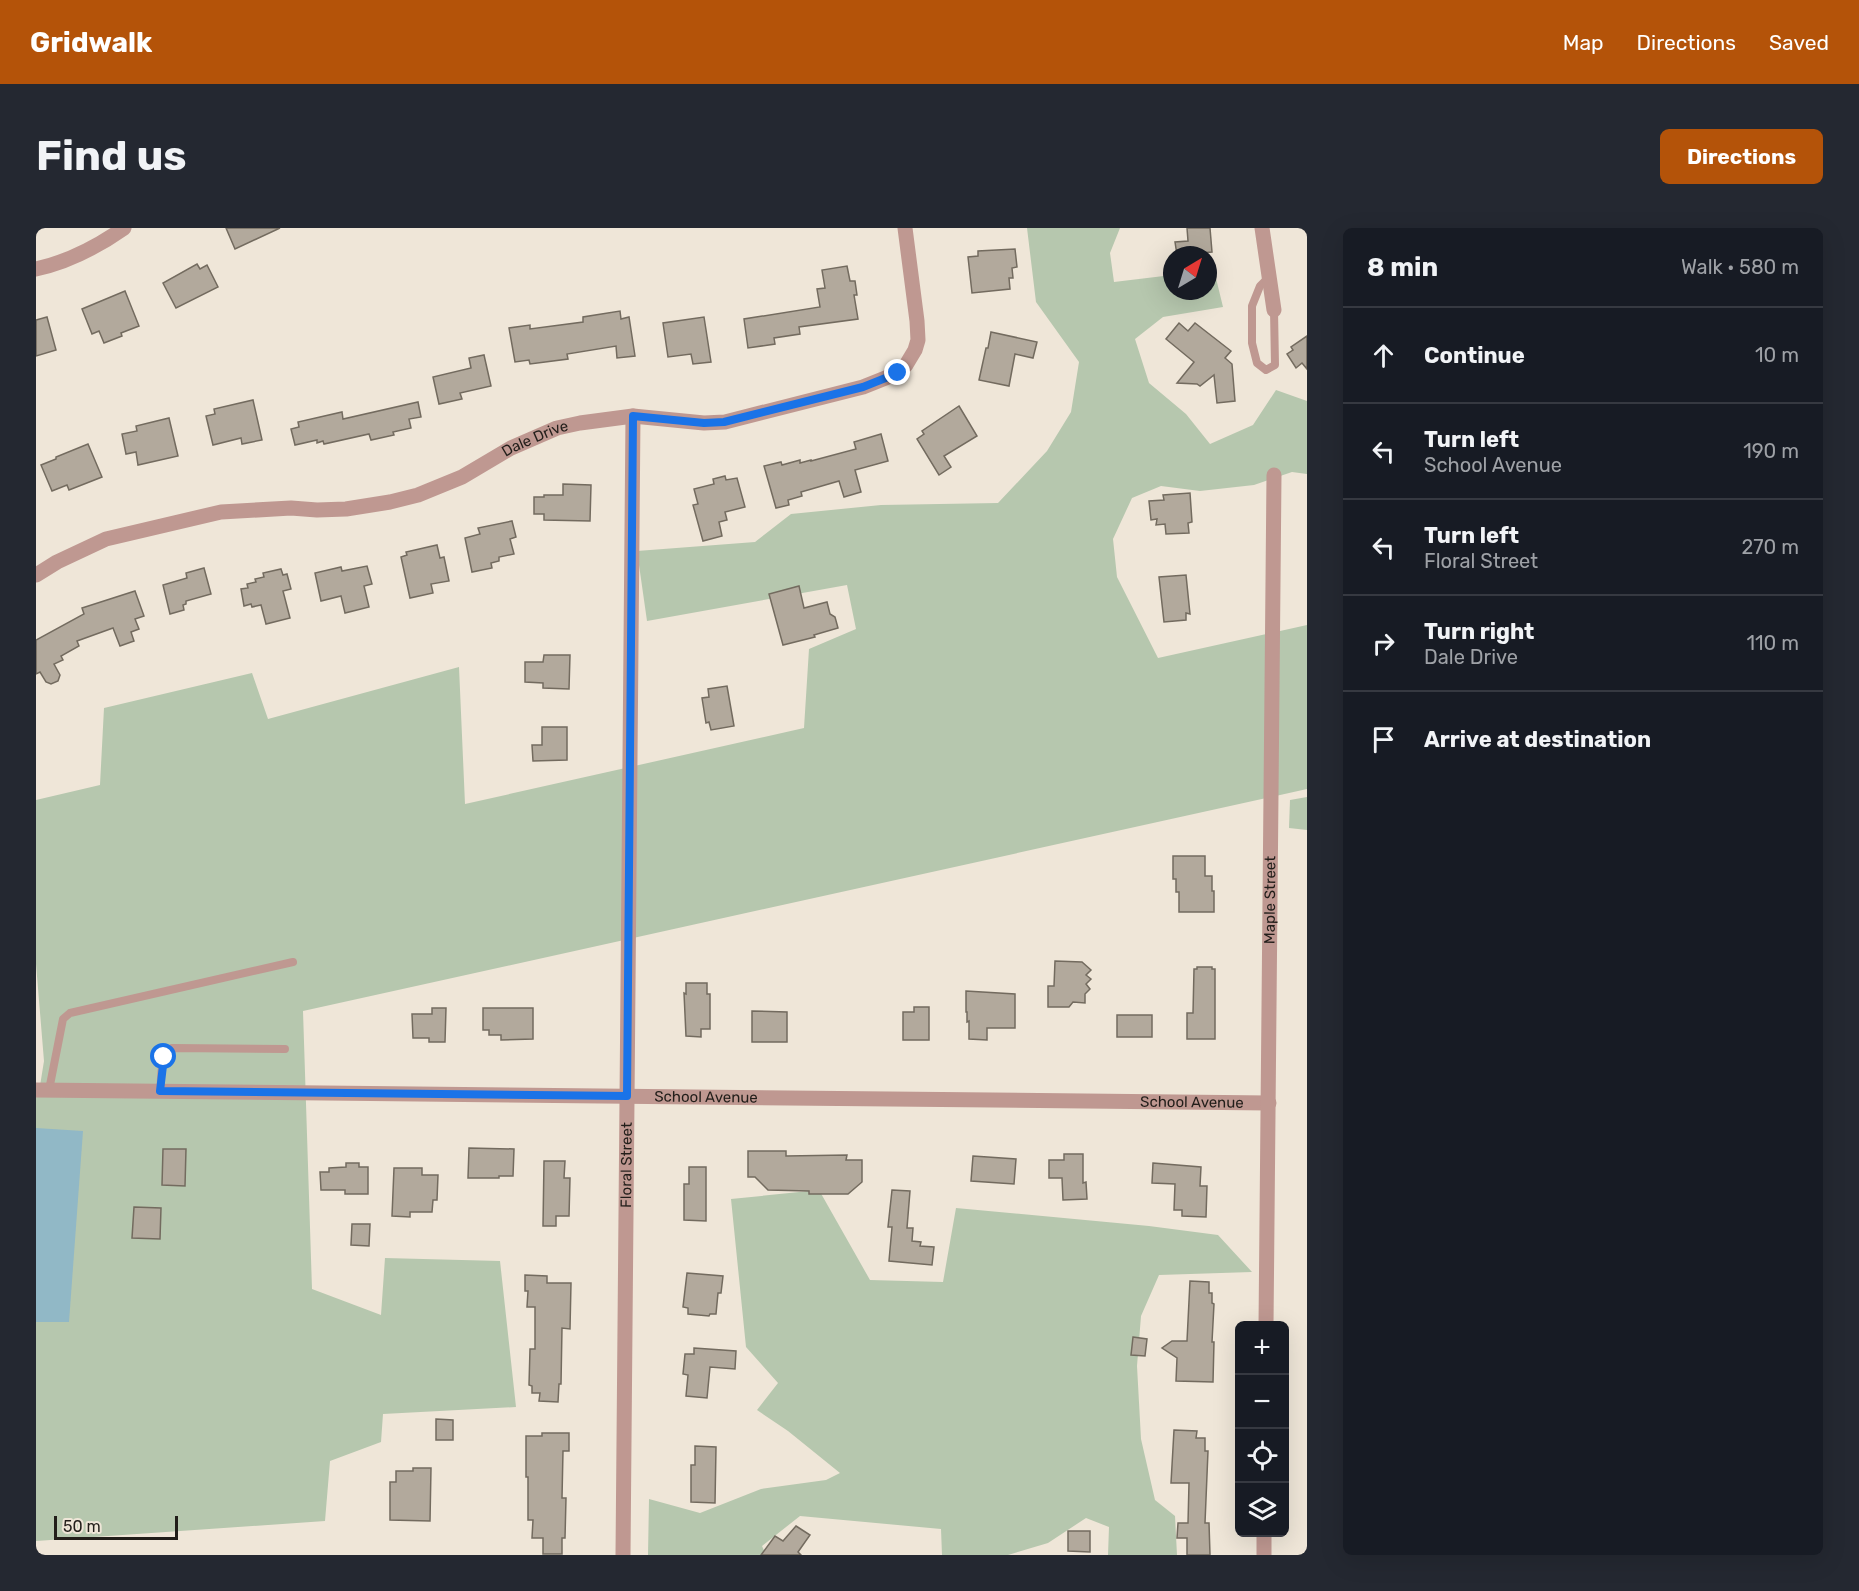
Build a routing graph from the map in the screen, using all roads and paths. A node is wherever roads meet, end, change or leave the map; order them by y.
1 (124, 228) edge
2 (905, 228) edge
3 (1262, 228) edge
4 (36, 269) edge
5 (1269, 277) junction
6 (1274, 310) joint
7 (633, 416) junction
8 (1274, 475) dead end
9 (36, 575) edge
10 (293, 962) dead end
11 (285, 1049) dead end
12 (42, 1090) edge
13 (160, 1091) junction
14 (627, 1096) junction
15 (1269, 1102) junction
16 (1266, 1321) edge
17 (1264, 1537) edge
18 (623, 1555) edge
19 (1264, 1555) edge

1 - 4 street
2 - 7 street, Dale Drive
3 - 5 street
5 - 6 street
5 - 6 lane
7 - 9 street, Dale Drive
7 - 14 street, Floral Street
8 - 15 street, Maple Street
10 - 12 lane
11 - 13 lane
12 - 13 street, School Avenue
13 - 14 street, School Avenue
14 - 15 street, School Avenue
14 - 18 street, Floral Street
15 - 16 street, Maple Street
17 - 19 street

